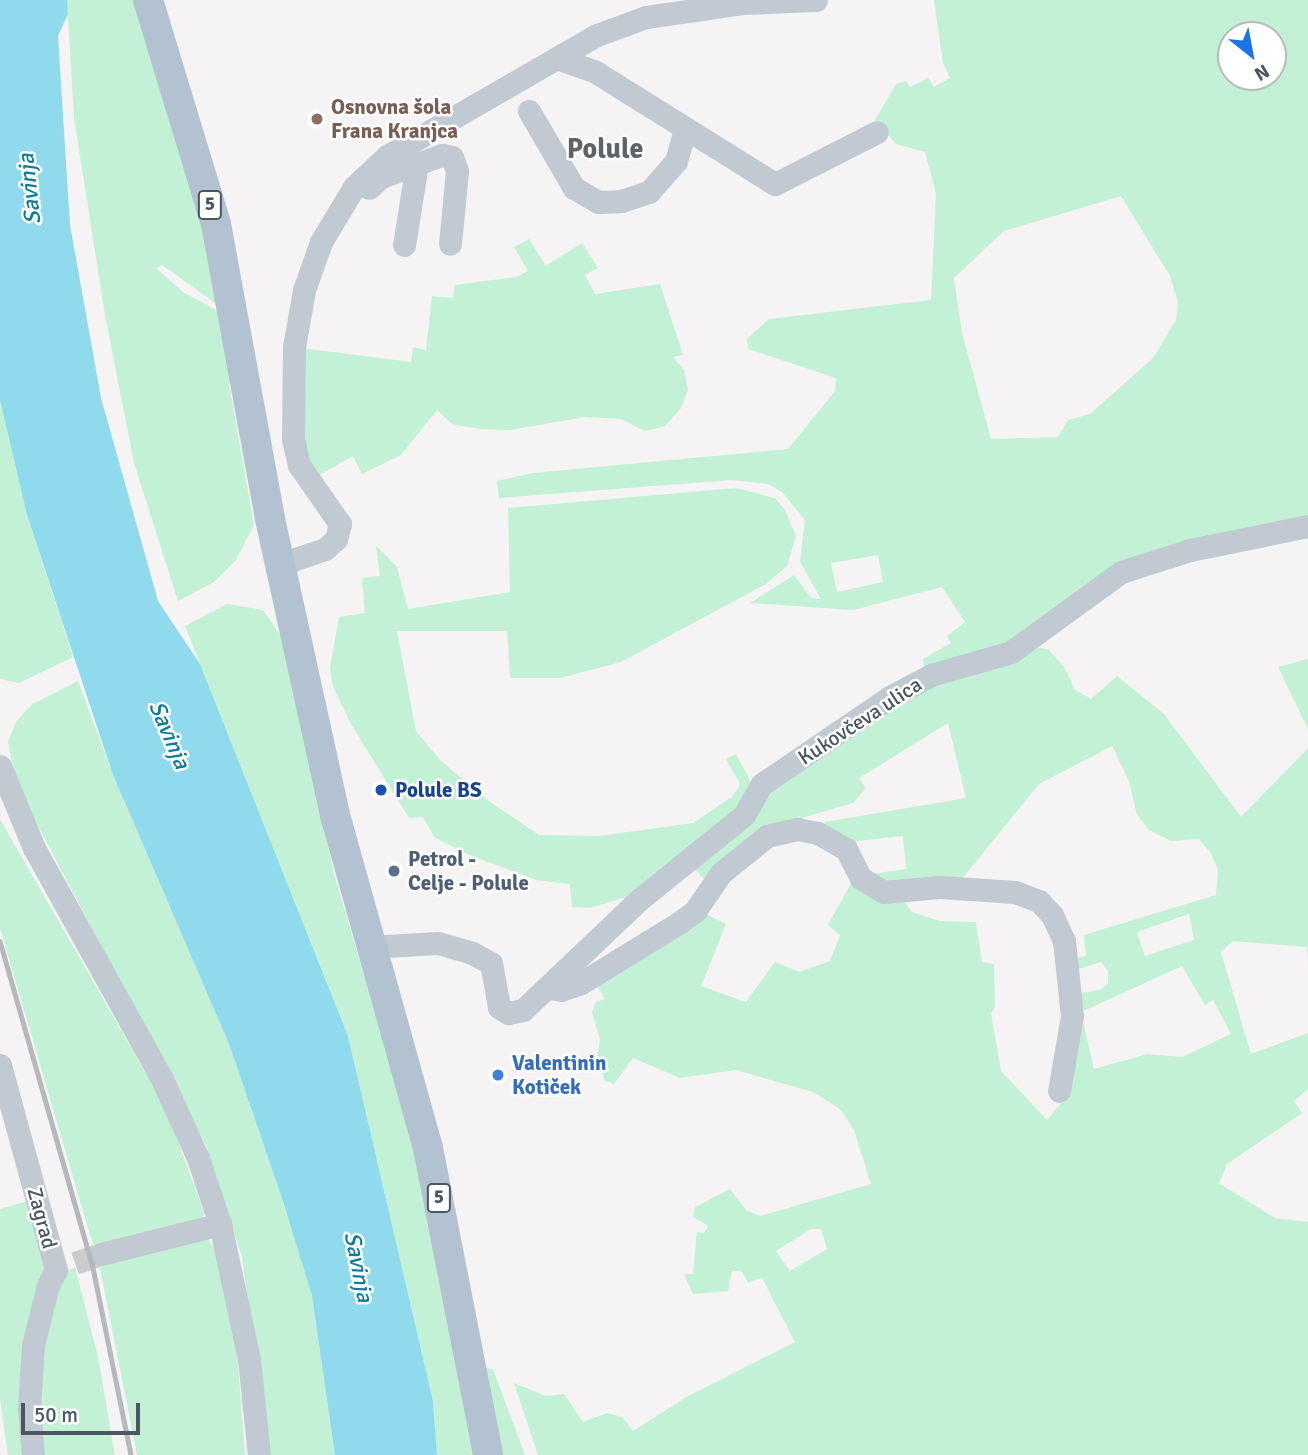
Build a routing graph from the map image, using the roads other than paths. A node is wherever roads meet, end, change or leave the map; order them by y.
1 (148, 0) edge
2 (817, 0) edge
3 (559, 59) junction
4 (528, 111) dead end
5 (685, 130) junction
6 (877, 132) dead end
7 (417, 164) junction
8 (321, 242) junction
9 (450, 244) dead end
10 (404, 245) dead end
11 (1308, 526) edge
12 (281, 564) junction
13 (0, 766) edge
14 (369, 947) junction
15 (549, 988) junction
16 (0, 1065) edge
17 (1059, 1091) dead end
18 (220, 1224) junction
19 (101, 1254) tunnel mouth
20 (33, 1455) edge
21 (258, 1455) edge
22 (488, 1455) edge

1 - 12 main road, 5
2 - 3 street
3 - 5 street
3 - 8 street
4 - 5 street
5 - 6 street
7 - 8 street
7 - 9 street
7 - 10 street
8 - 12 street
11 - 15 street, Kukovčeva ulica
12 - 14 main road, 5
13 - 18 street
14 - 15 street, Kukovčeva ulica
14 - 22 main road, 5
15 - 17 street, Kukovčeva ulica
16 - 20 street, Zagrad
18 - 19 street
18 - 21 street

